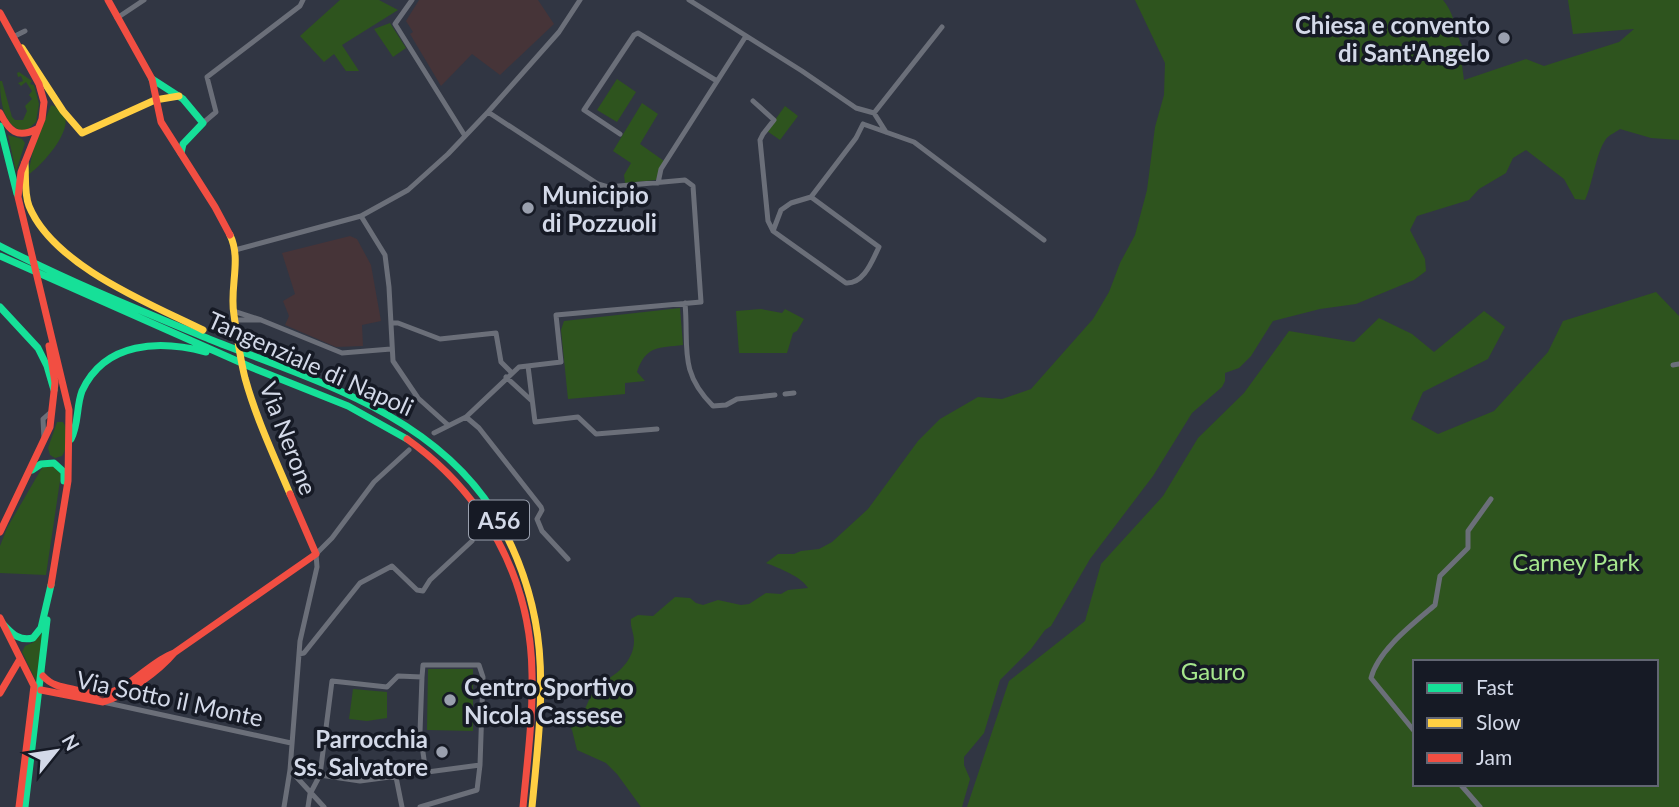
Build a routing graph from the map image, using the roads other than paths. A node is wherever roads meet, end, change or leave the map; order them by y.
1 (108, 0) edge
2 (144, 0) edge
3 (303, 0) edge
4 (412, 0) edge
5 (580, 0) edge
6 (689, 0) edge
7 (0, 13) edge
8 (117, 18) junction
9 (942, 27) dead end
10 (25, 31) dead end
11 (746, 36) junction
12 (13, 37) junction
13 (152, 79) junction
14 (717, 81) junction
15 (179, 96) junction
16 (155, 100) junction
17 (753, 102) dead end
18 (856, 108) junction
19 (488, 112) junction
20 (0, 113) edge
21 (158, 113) junction
22 (874, 113) junction
23 (204, 123) junction
24 (863, 124) junction
25 (0, 126) edge
26 (37, 129) junction
27 (886, 132) junction
28 (620, 134) dead end
29 (465, 136) junction
30 (171, 138) junction
31 (186, 140) junction
32 (182, 157) junction
33 (24, 163) junction
34 (658, 183) junction
35 (19, 197) junction
36 (811, 197) junction
37 (360, 216) junction
38 (773, 231) junction
39 (1044, 240) dead end
40 (0, 246) edge
41 (236, 250) junction
42 (0, 256) edge
43 (58, 279) junction
44 (685, 303) junction
45 (0, 307) edge
46 (233, 311) junction
47 (234, 320) junction
48 (261, 320) junction
49 (391, 323) junction
50 (49, 332) junction
51 (230, 347) junction
52 (391, 349) junction
53 (236, 360) junction
54 (528, 366) junction
55 (509, 374) junction
56 (54, 390) junction
57 (794, 393) dead end
58 (785, 394) dead end
59 (775, 395) dead end
60 (532, 401) junction
61 (53, 415) junction
62 (466, 417) junction
63 (447, 425) junction
64 (70, 428) junction
65 (657, 429) dead end
66 (434, 433) dead end
67 (71, 439) junction
68 (45, 442) junction
69 (409, 450) dead end
70 (31, 470) junction
71 (65, 487) junction
72 (1491, 499) dead end
73 (0, 532) edge
74 (472, 541) dead end
75 (316, 554) junction
76 (568, 559) dead end
77 (46, 613) junction
78 (2, 622) edge
79 (174, 653) junction
80 (299, 654) junction
81 (20, 659) junction
82 (43, 676) junction
83 (422, 677) junction
84 (124, 685) junction
85 (40, 690) junction
86 (0, 693) edge
87 (117, 697) junction
88 (103, 698) junction
89 (123, 706) junction
90 (1413, 730) edge
91 (291, 743) junction
92 (480, 765) junction
93 (290, 770) junction
94 (426, 773) junction
95 (320, 775) junction
96 (396, 777) junction
97 (1462, 786) edge
98 (310, 794) junction
99 (19, 807) edge
100 (25, 807) edge
101 (284, 807) edge
102 (308, 807) edge
103 (324, 807) edge
104 (402, 807) edge
105 (420, 807) edge
106 (523, 807) edge
107 (533, 807) edge
108 (1479, 807) edge

1 - 8 main road
2 - 8 street
3 - 23 street
4 - 29 street
5 - 19 street
6 - 11 street
7 - 12 main road
8 - 13 main road
9 - 22 street
10 - 12 street
11 - 14 street
11 - 18 street
12 - 16 main road
12 - 26 main road
13 - 15 main road
13 - 16 main road
14 - 28 street
14 - 34 street
15 - 16 main road
15 - 21 main road
15 - 23 main road
16 - 21 main road
17 - 38 street
18 - 22 street
18 - 24 street
19 - 29 street
19 - 34 street
20 - 26 main road
21 - 30 main road
22 - 27 street
23 - 31 main road
24 - 27 street
24 - 36 street
25 - 35 main road
26 - 33 main road
27 - 39 street
29 - 37 street
30 - 31 main road
30 - 32 main road
31 - 32 main road
32 - 41 main road
33 - 35 main road
33 - 51 main road
34 - 44 street
35 - 50 main road
36 - 38 street
36 - 38 street
37 - 41 street
37 - 49 street
40 - 43 main road, Tangenziale di Napoli / A56
41 - 46 main road, Via Nerone
42 - 43 main road, Tangenziale di Napoli / A56
43 - 51 main road, Tangenziale di Napoli / A56
43 - 53 main road, Tangenziale di Napoli / A56
44 - 54 street
44 - 59 street
45 - 56 main road
46 - 47 main road, Via Nerone
46 - 48 street
47 - 48 street
47 - 75 main road, Via Nerone
48 - 52 street
49 - 52 street
49 - 55 street
50 - 56 main road
50 - 64 main road
51 - 107 main road, Tangenziale di Napoli / A56
52 - 63 street
53 - 67 main road
53 - 106 main road, Tangenziale di Napoli / A56
54 - 55 street
54 - 60 street
55 - 60 street
55 - 62 street
56 - 61 main road
57 - 58 street
60 - 65 street
61 - 64 main road
61 - 68 main road
61 - 68 street
62 - 63 street
62 - 76 street
63 - 66 street
64 - 67 main road
67 - 71 main road
68 - 70 main road
69 - 75 street
70 - 71 main road
70 - 73 main road
71 - 77 main road
72 - 90 street
74 - 80 street
75 - 79 main road
75 - 80 street
77 - 78 main road
77 - 82 main road
78 - 81 main road
79 - 84 main road
79 - 87 main road
80 - 91 street
81 - 86 main road
81 - 99 main road
82 - 85 main road
82 - 88 main road, Via Sotto il Monte
83 - 92 street
83 - 94 street
83 - 95 street
84 - 87 street
84 - 88 main road
85 - 88 main road, Via Sotto il Monte
85 - 100 main road
87 - 88 main road
87 - 89 street
88 - 89 street, Via Sotto il Monte
89 - 91 street, Via Sotto il Monte
91 - 93 street
92 - 94 street
92 - 105 street
93 - 98 street
93 - 101 street
94 - 96 street
95 - 96 street
95 - 98 street
96 - 104 street
97 - 108 street
98 - 102 street
98 - 103 street

